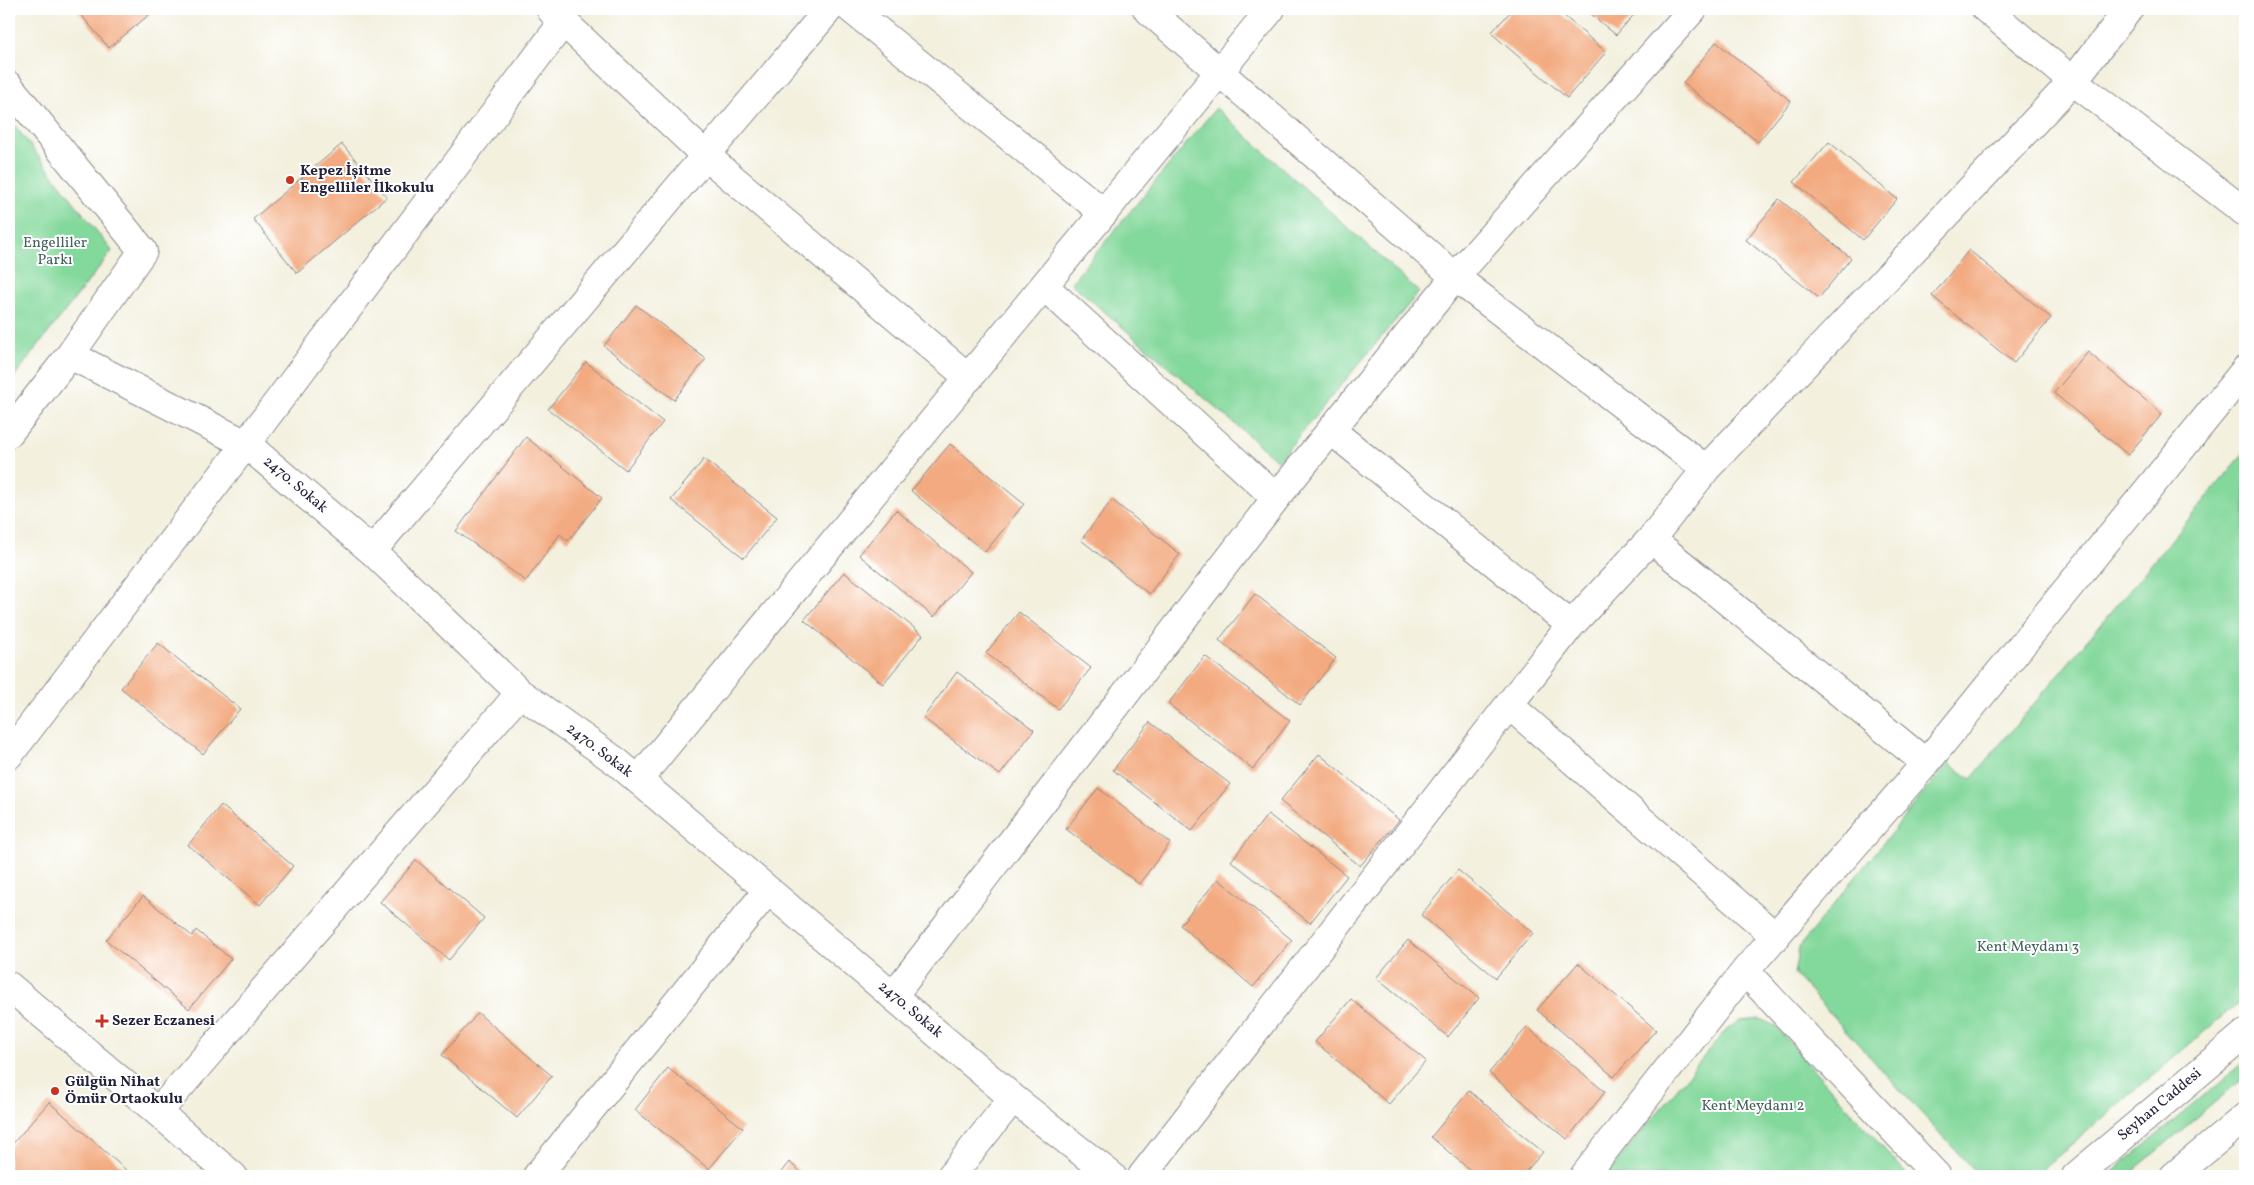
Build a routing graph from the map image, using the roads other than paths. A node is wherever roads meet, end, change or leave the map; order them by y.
1 (829, 9) edge
2 (851, 9) edge
3 (1146, 9) edge
4 (1272, 9) edge
5 (1693, 9) edge
6 (1986, 9) edge
7 (2129, 9) edge
8 (557, 15) edge
9 (1219, 73) junction
10 (2073, 81) junction
11 (9, 86) edge
12 (705, 155) junction
13 (2245, 212) edge
14 (1104, 213) junction
15 (1455, 277) junction
16 (1044, 286) junction
17 (70, 355) junction
18 (2245, 370) edge
19 (969, 378) junction
20 (1332, 430) junction
21 (9, 433) edge
22 (246, 444) junction
23 (1706, 469) junction
24 (1276, 498) junction
25 (1651, 539) junction
26 (372, 551) junction
27 (1571, 626) junction
28 (520, 692) junction
29 (1509, 705) junction
30 (9, 755) edge
31 (1926, 763) junction
32 (638, 780) junction
33 (768, 890) junction
34 (1776, 937) junction
35 (1745, 971) junction
36 (9, 986) edge
37 (893, 996) junction
38 (2245, 1034) edge
39 (1013, 1098) junction
40 (158, 1112) junction
41 (2245, 1117) edge
42 (233, 1176) edge
43 (537, 1176) edge
44 (951, 1176) edge
45 (1112, 1176) edge
46 (1142, 1176) edge
47 (1584, 1176) edge
48 (1937, 1176) edge
49 (2076, 1176) edge
50 (2174, 1176) edge

1 - 12 street
2 - 14 street
3 - 9 street
4 - 9 street
5 - 15 street
6 - 10 street
7 - 10 street
8 - 12 street
8 - 22 street
9 - 14 street
9 - 15 street
10 - 13 street
10 - 23 street
11 - 17 street
12 - 19 street
12 - 26 street
14 - 16 street
15 - 20 street
15 - 23 street
16 - 19 street
16 - 24 street
17 - 21 street
17 - 22 street, 2470. Sokak
18 - 31 street
19 - 32 street
20 - 24 street
20 - 27 street
22 - 26 street, 2470. Sokak
22 - 30 street
23 - 25 street
24 - 37 street
25 - 27 street
25 - 31 street
26 - 28 street, 2470. Sokak
27 - 29 street
28 - 32 street, 2470. Sokak
28 - 40 street
29 - 34 street
29 - 46 street
31 - 34 street
32 - 33 street, 2470. Sokak
33 - 37 street, 2470. Sokak
33 - 43 street
34 - 35 street
35 - 47 street
35 - 48 street
36 - 40 street
37 - 39 street, 2470. Sokak
38 - 49 street, Seyhan Caddesi
39 - 44 street
39 - 45 street, 2470. Sokak
40 - 42 street
41 - 50 street

